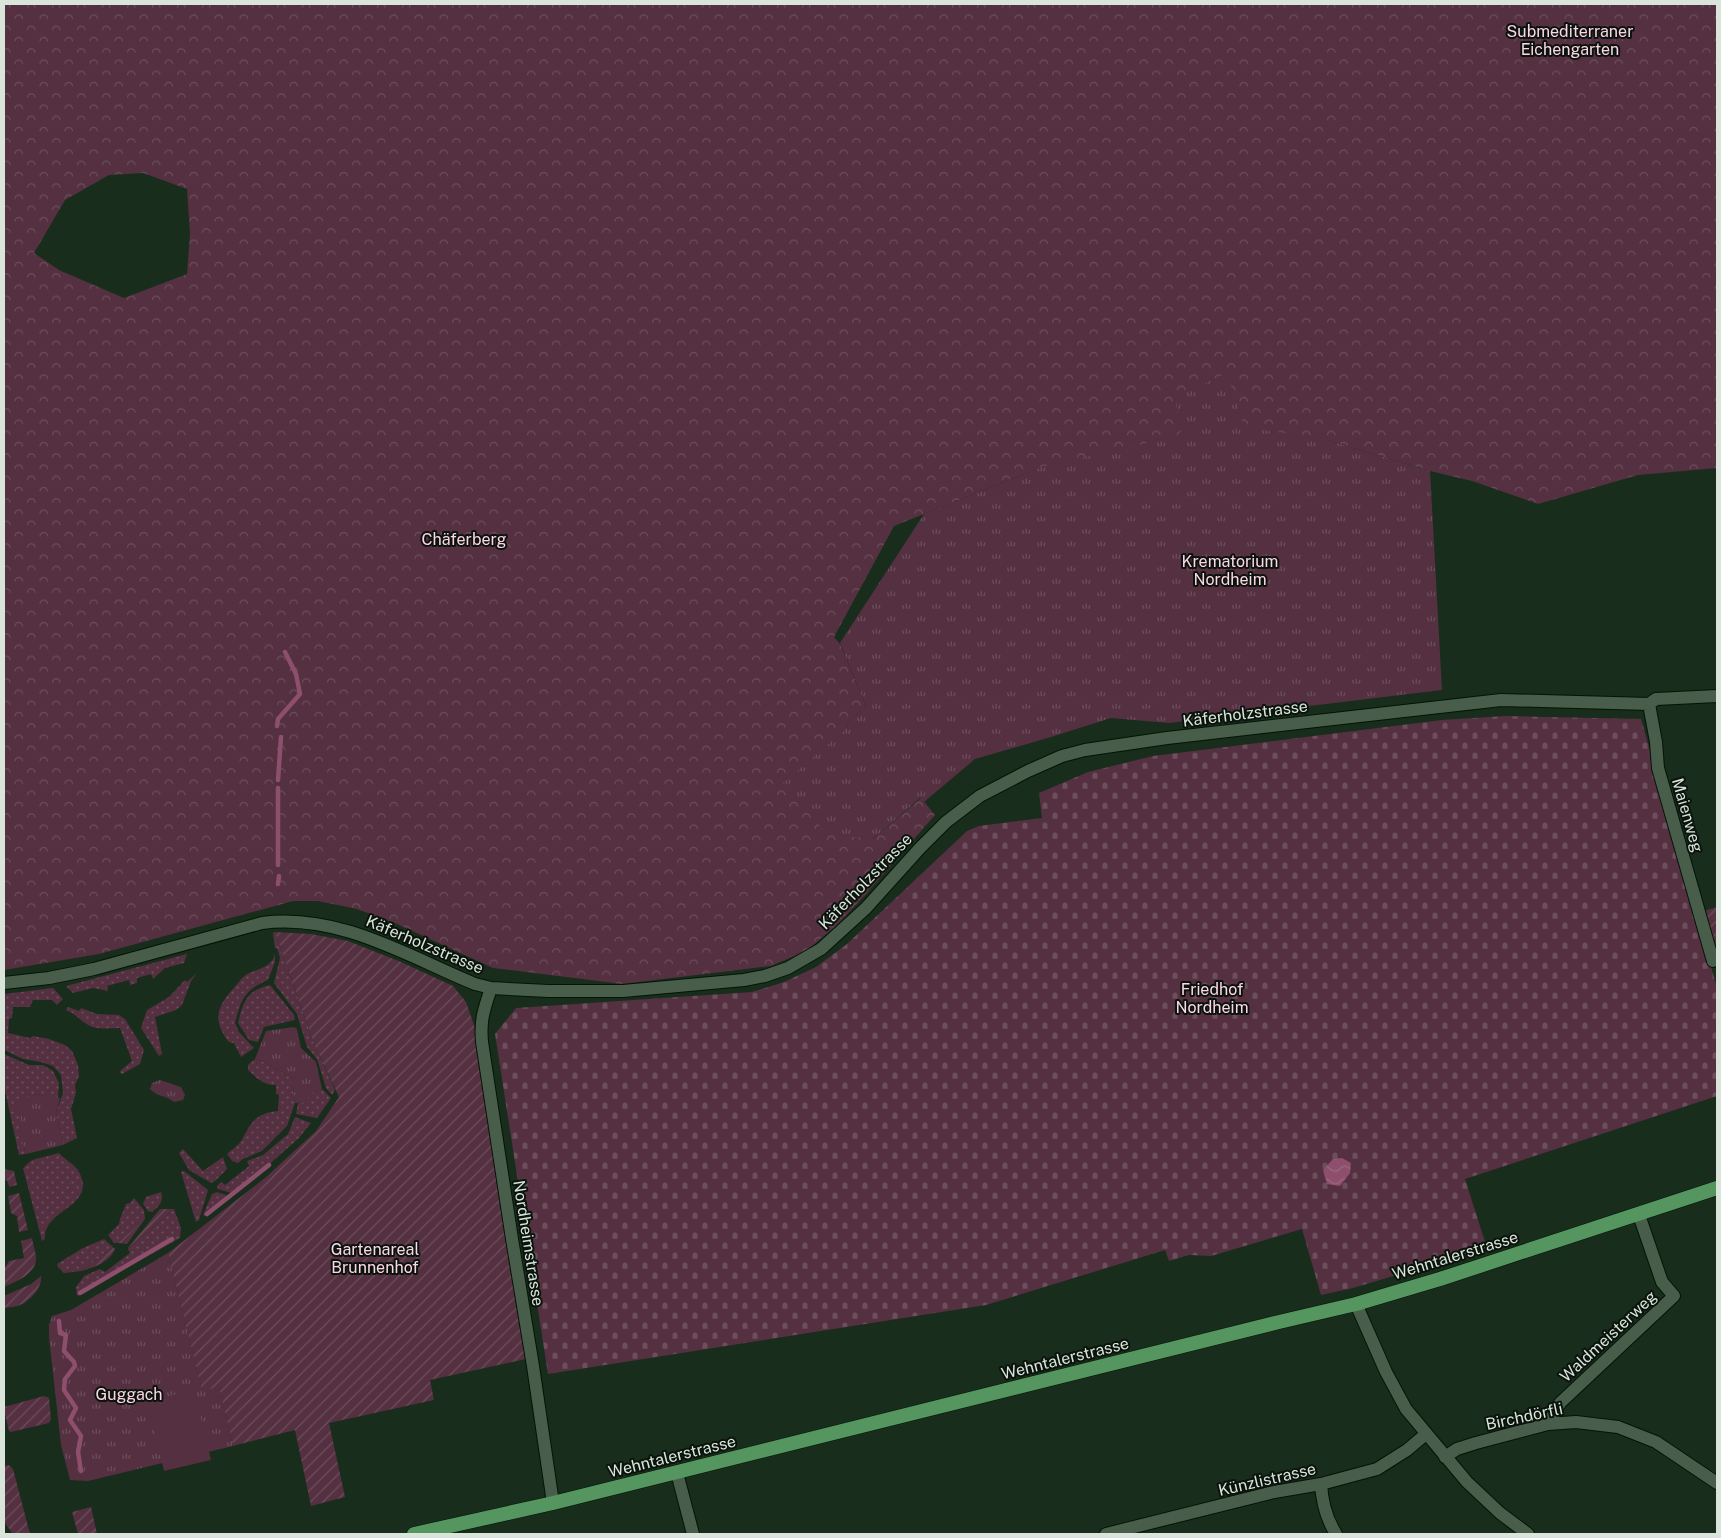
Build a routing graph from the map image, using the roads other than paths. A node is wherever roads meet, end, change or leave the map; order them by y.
1 (1717, 696) edge
2 (1649, 704) junction
3 (1713, 961) dead end
4 (4, 983) edge
5 (491, 988) junction
6 (1717, 1188) edge
7 (1639, 1215) junction
8 (1356, 1304) junction
9 (1548, 1424) junction
10 (1426, 1434) junction
11 (1444, 1457) junction
12 (677, 1472) junction
13 (1717, 1483) edge
14 (1321, 1484) junction
15 (552, 1503) junction
16 (414, 1534) edge
17 (693, 1534) edge
18 (1106, 1534) edge
19 (1336, 1534) edge
20 (1528, 1534) edge

1 - 2 street, Käferholzstrasse
2 - 3 street, Maienweg
2 - 5 street, Käferholzstrasse
4 - 5 street, Käferholzstrasse
5 - 15 street, Nordheimstrasse
6 - 7 main road, Wehntalerstrasse
7 - 8 main road, Wehntalerstrasse
7 - 9 street, Waldmeisterweg
8 - 10 street
8 - 12 main road, Wehntalerstrasse
9 - 11 street, Birchdörfli
9 - 13 street, Birchdörfli
10 - 11 street
10 - 14 street, Künzlistrasse
11 - 20 street
12 - 15 main road, Wehntalerstrasse
12 - 17 street
14 - 18 street, Künzlistrasse
14 - 19 street
15 - 16 main road, Wehntalerstrasse

